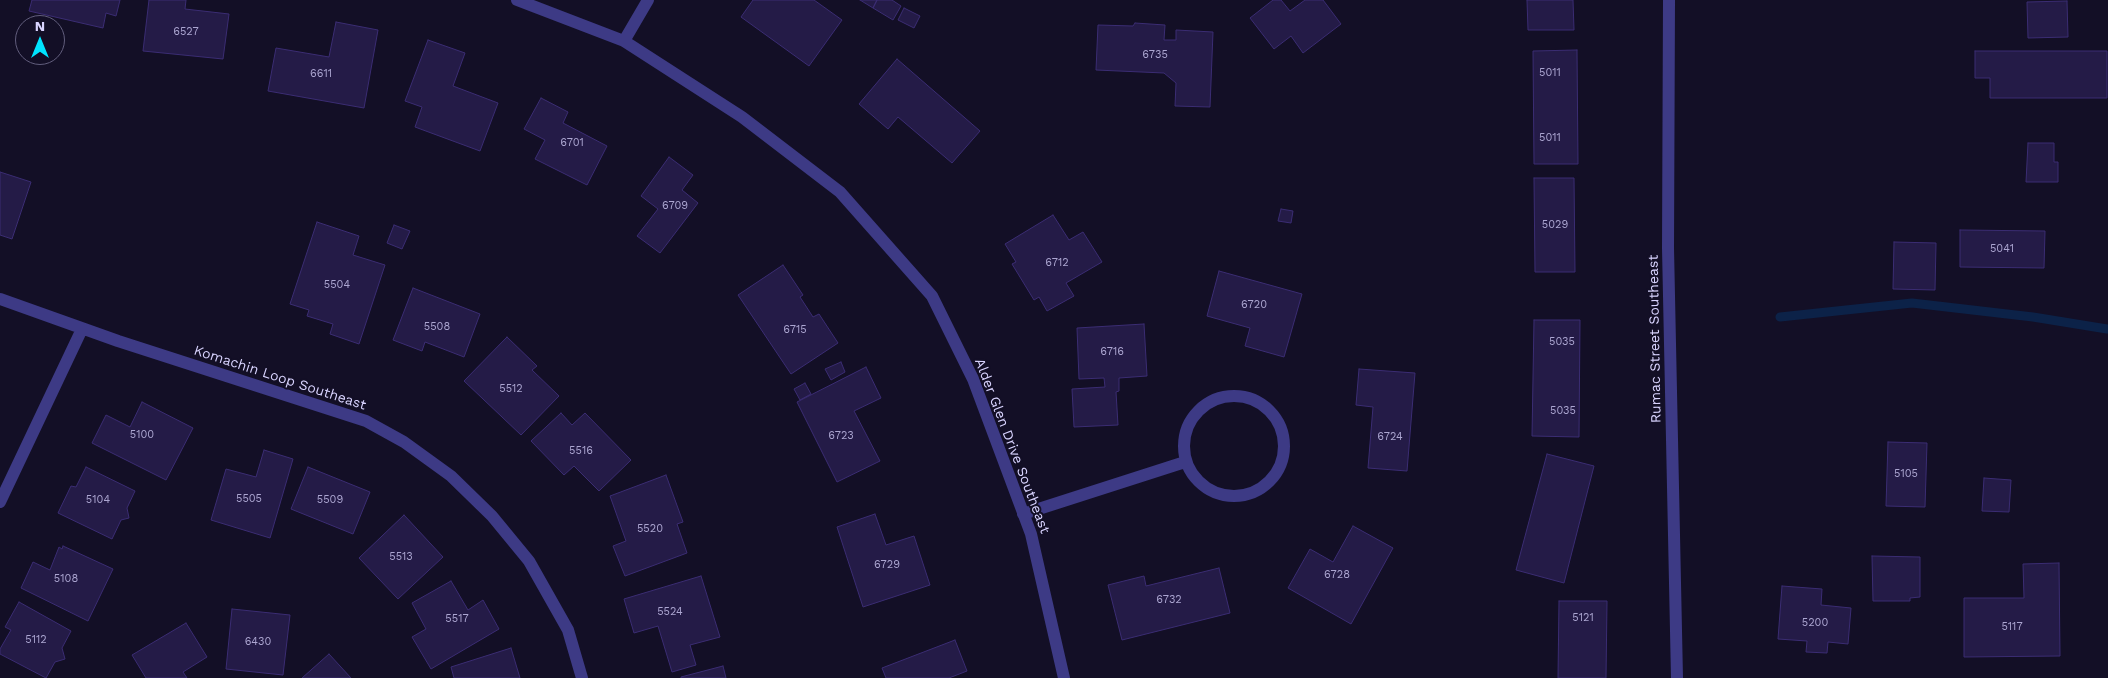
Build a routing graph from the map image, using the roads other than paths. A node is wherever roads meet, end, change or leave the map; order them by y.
1 (517, 0) edge
2 (648, 0) edge
3 (1669, 0) edge
4 (624, 41) junction
5 (0, 299) edge
6 (82, 329) junction
7 (1185, 462) junction
8 (0, 502) edge
9 (1024, 514) junction
10 (582, 678) edge
11 (1064, 678) edge
12 (1677, 678) edge

1 - 4 street, Alder Glen Drive Southeast
2 - 4 street
3 - 12 street, Rumac Street Southeast
4 - 9 street, Alder Glen Drive Southeast
5 - 6 street, Komachin Loop Southeast
6 - 8 street
6 - 10 street, Komachin Loop Southeast
7 - 7 street
7 - 9 street
9 - 11 street, Alder Glen Drive Southeast

